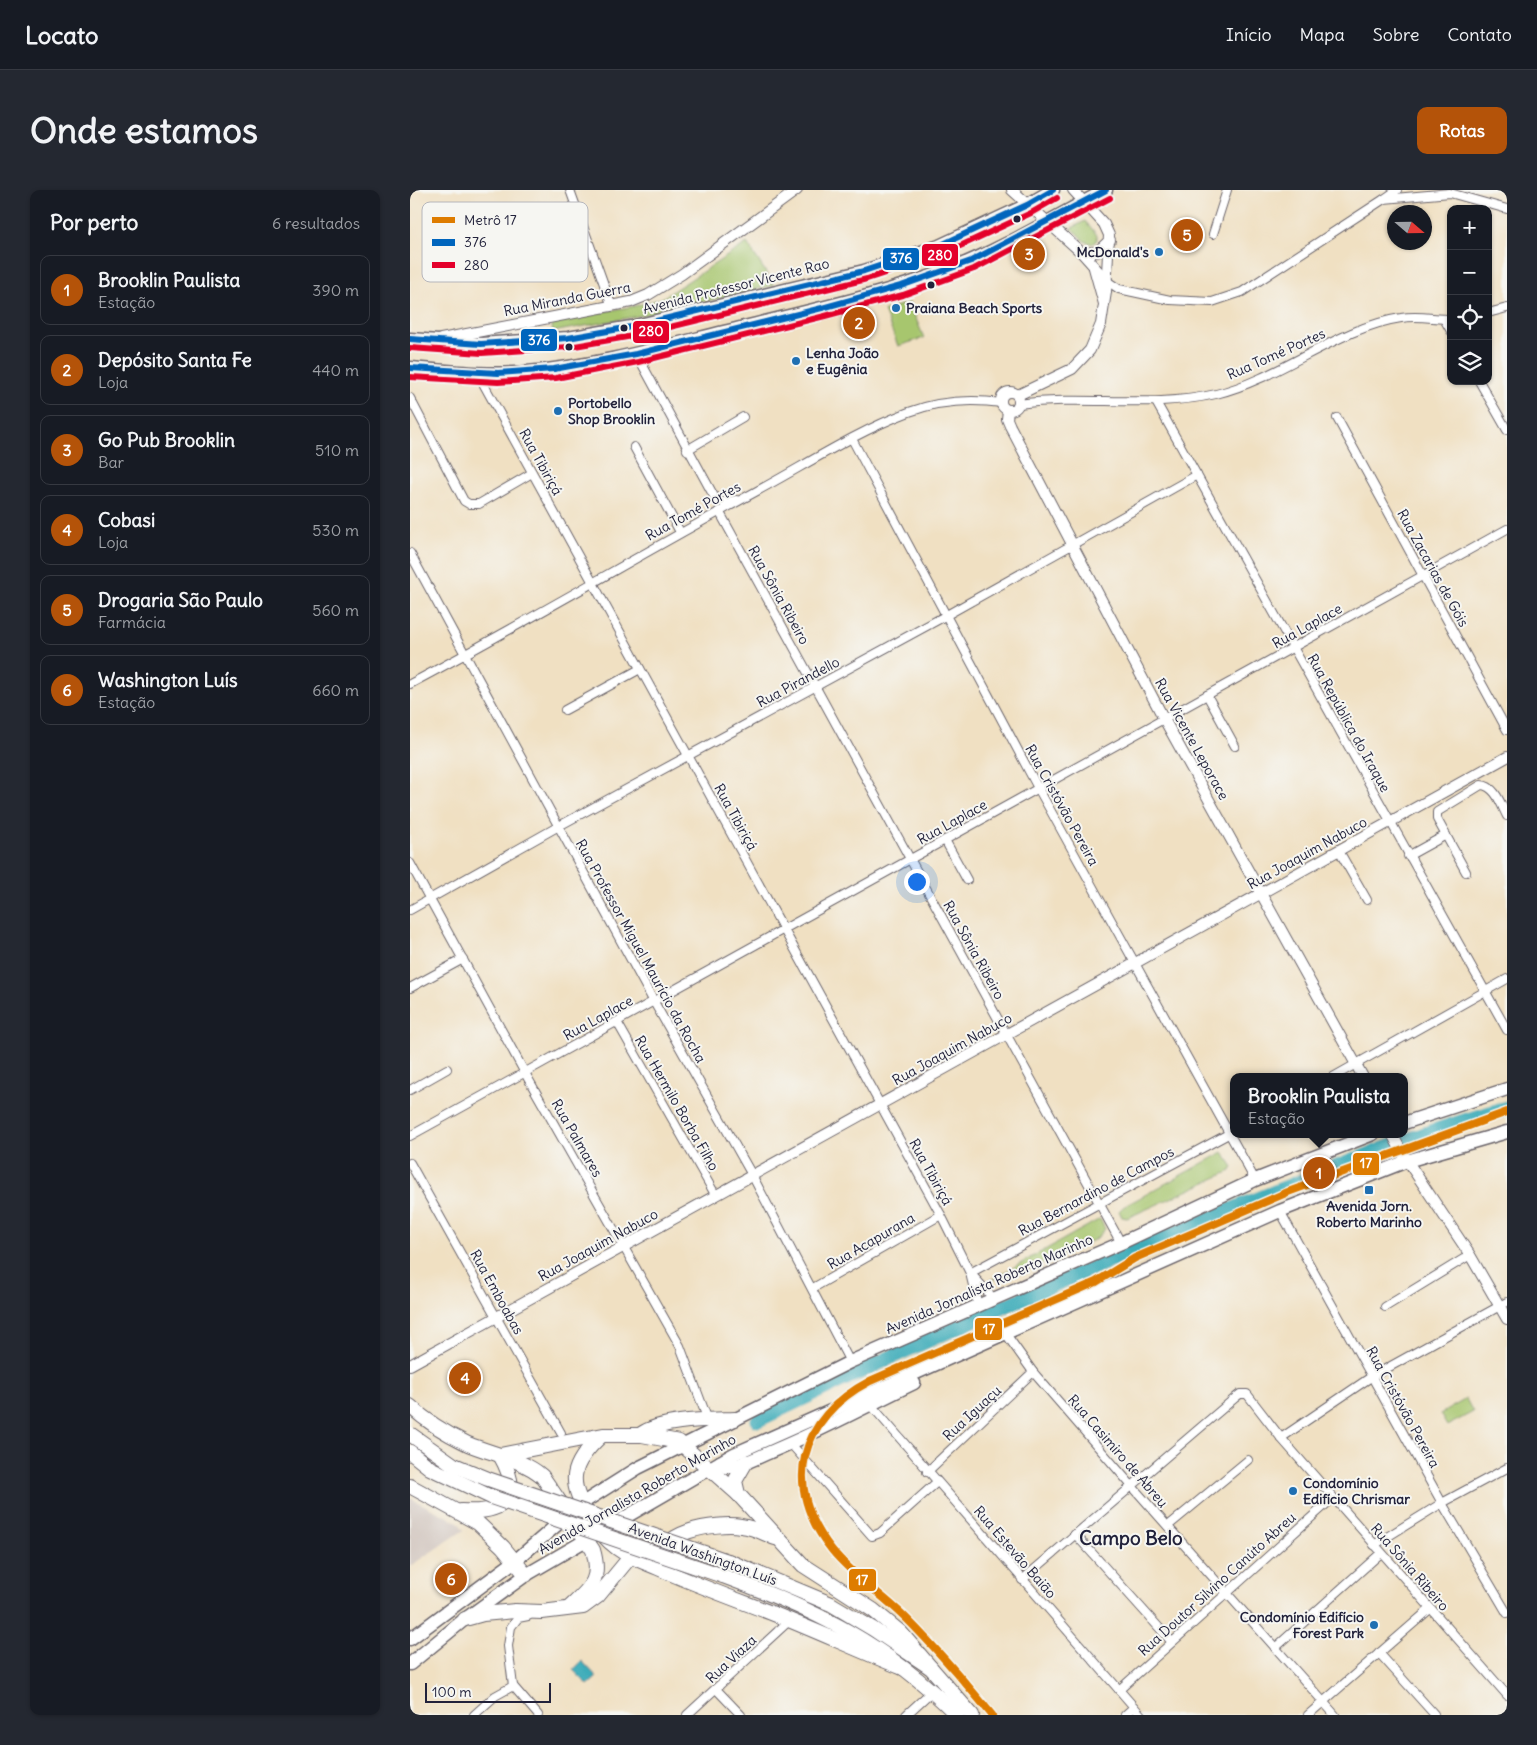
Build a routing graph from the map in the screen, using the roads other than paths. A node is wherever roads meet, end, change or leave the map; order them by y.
1 (570, 190) edge
2 (797, 190) edge
3 (1012, 190) edge
4 (1053, 190) edge
5 (1074, 190) edge
6 (1106, 190) edge
7 (1227, 190) edge
8 (1397, 190) edge
9 (1384, 199) junction
10 (574, 202) edge
11 (1084, 202) junction
12 (1027, 205) junction
13 (1507, 209) edge
14 (1047, 222) junction
15 (1213, 234) dead end
16 (588, 240) edge
17 (1110, 240) junction
18 (1082, 253) junction
19 (1094, 268) junction
20 (1107, 282) junction
21 (611, 304) junction
22 (1104, 305) junction
23 (1507, 308) edge
24 (1492, 312) edge
25 (1447, 319) edge
26 (410, 339) edge
27 (430, 341) junction
28 (636, 353) junction
29 (410, 368) edge
30 (478, 374) junction
31 (1036, 385) junction
32 (1481, 385) edge
33 (410, 398) edge
34 (1018, 400) junction
35 (1041, 401) junction
36 (1156, 402) junction
37 (1005, 407) junction
38 (743, 417) dead end
39 (1337, 418) dead end
40 (1507, 430) edge
41 (852, 439) junction
42 (634, 447) dead end
43 (687, 450) junction
44 (532, 473) junction
45 (1197, 475) junction
46 (742, 499) junction
47 (719, 511) junction
48 (1507, 529) edge
49 (680, 532) junction
50 (1071, 544) junction
51 (410, 553) edge
52 (1423, 575) junction
53 (592, 582) junction
54 (945, 616) junction
55 (1294, 647) junction
56 (464, 655) junction
57 (640, 669) junction
58 (410, 684) edge
59 (816, 687) junction
60 (1207, 695) junction
61 (565, 710) dead end
62 (1164, 719) junction
63 (1507, 730) edge
64 (1235, 746) dead end
65 (687, 755) junction
66 (1507, 757) edge
67 (1038, 788) junction
68 (1507, 816) edge
69 (1390, 823) junction
70 (558, 826) junction
71 (1446, 834) junction
72 (945, 840) junction
73 (1339, 851) junction
74 (1408, 856) junction
75 (910, 859) junction
76 (410, 863) edge
77 (1466, 872) dead end
78 (967, 880) dead end
79 (1262, 893) junction
80 (430, 900) junction
81 (1367, 900) dead end
82 (410, 910) edge
83 (784, 930) junction
84 (463, 960) junction
85 (1134, 964) junction
86 (1507, 979) edge
87 (410, 988) edge
88 (1485, 991) junction
89 (654, 1002) junction
90 (616, 1022) junction
91 (1507, 1030) edge
92 (1007, 1034) junction
93 (1356, 1064) junction
94 (447, 1069) dead end
95 (525, 1073) junction
96 (1340, 1073) edge
97 (1361, 1073) edge
98 (1507, 1089) edge
99 (410, 1090) edge
100 (880, 1104) junction
101 (1408, 1122) edge
102 (1230, 1129) edge
103 (1507, 1132) edge
104 (1230, 1133) edge
105 (410, 1136) edge
106 (1235, 1138) edge
107 (1363, 1138) edge
108 (1394, 1138) edge
109 (1406, 1158) junction
110 (410, 1163) edge
111 (752, 1175) junction
112 (1255, 1180) junction
113 (716, 1196) junction
114 (1100, 1204) junction
115 (1280, 1211) junction
116 (941, 1215) junction
117 (1121, 1243) junction
118 (625, 1246) junction
119 (1470, 1254) junction
120 (970, 1273) junction
121 (813, 1288) junction
122 (994, 1299) junction
123 (1503, 1304) edge
124 (978, 1306) junction
125 (1385, 1306) dead end
126 (497, 1317) junction
127 (1507, 1319) edge
128 (1006, 1334) junction
129 (954, 1356) junction
130 (850, 1362) junction
131 (410, 1365) edge
132 (1033, 1372) junction
133 (1371, 1377) junction
134 (871, 1405) junction
135 (410, 1406) edge
136 (735, 1419) joint
137 (710, 1425) junction
138 (561, 1433) dead end
139 (410, 1434) edge
140 (603, 1435) junction
141 (641, 1435) junction
142 (1281, 1438) junction
143 (684, 1444) junction
144 (791, 1444) junction
145 (410, 1452) edge
146 (500, 1456) junction
147 (1248, 1460) dead end
148 (746, 1462) junction
149 (715, 1465) junction
150 (1507, 1468) edge
151 (927, 1472) junction
152 (937, 1482) junction
153 (1130, 1485) junction
154 (410, 1486) edge
155 (738, 1494) junction
156 (1333, 1498) junction
157 (1442, 1503) junction
158 (580, 1504) junction
159 (458, 1511) junction
160 (569, 1513) junction
161 (1168, 1526) junction
162 (599, 1531) junction
163 (1075, 1534) junction
164 (586, 1539) junction
165 (778, 1539) junction
166 (1374, 1545) junction
167 (1381, 1553) junction
168 (631, 1556) junction
169 (515, 1561) junction
170 (666, 1572) junction
171 (526, 1575) junction
172 (1022, 1580) junction
173 (1226, 1593) junction
174 (570, 1607) junction
175 (1430, 1608) junction
176 (542, 1612) junction
177 (1507, 1613) edge
178 (465, 1619) junction
179 (790, 1620) junction
180 (410, 1640) edge
181 (1171, 1641) junction
182 (1275, 1648) junction
183 (1379, 1653) junction
184 (410, 1664) edge
185 (903, 1668) junction
186 (931, 1668) junction
187 (513, 1686) junction
188 (716, 1689) junction
189 (1119, 1690) junction
190 (931, 1692) junction
191 (1507, 1696) edge
192 (1323, 1702) junction
193 (1134, 1707) junction
194 (1434, 1714) edge
195 (474, 1715) edge
196 (538, 1715) edge
197 (688, 1715) edge
198 (741, 1715) edge
199 (906, 1715) edge
200 (958, 1715) edge
201 (972, 1715) edge
202 (1125, 1715) edge
203 (1140, 1715) edge
204 (1308, 1715) edge
205 (1335, 1715) edge

1 - 10 street
2 - 21 street, Rua Miranda Guerra
3 - 12 street
4 - 12 main road, Avenida Professor Vicente Rao
5 - 11 street
6 - 11 main road
7 - 15 street
8 - 9 street
9 - 13 street
9 - 20 street
11 - 14 main road
11 - 17 street
12 - 14 street
12 - 27 main road, Avenida Professor Vicente Rao
14 - 18 street
14 - 28 main road
16 - 21 street
17 - 18 street
17 - 20 street
18 - 19 street
19 - 20 street
19 - 22 street
20 - 22 street
21 - 27 street, Rua Miranda Guerra
22 - 31 street
23 - 24 street
25 - 36 street, Rua Tomé Portes
26 - 27 main road, Avenida Professor Vicente Rao
28 - 30 main road
28 - 43 street
29 - 30 main road
30 - 44 street, Rua Tibiriçá
31 - 34 street
31 - 35 street
32 - 40 street
33 - 44 street
34 - 35 street, Rua Tomé Portes
34 - 37 street
34 - 37 street
35 - 36 street, Rua Tomé Portes
36 - 45 street, Rua República do Iraque
37 - 41 street, Rua Tomé Portes
37 - 50 street, Rua Vicente Leporace
38 - 43 street
39 - 52 street, Rua Zacarias de Góis
41 - 46 street, Rua Tomé Portes
41 - 54 street, Rua Cristóvão Pereira
42 - 49 street
43 - 46 street
44 - 53 street, Rua Tibiriçá
45 - 50 street, Rua Pirandello
45 - 55 street, Rua República do Iraque
46 - 47 street, Rua Tomé Portes
47 - 49 street, Rua Tomé Portes
47 - 59 street, Rua Sônia Ribeiro
48 - 52 street, Rua Laplace
49 - 53 street, Rua Tomé Portes
50 - 54 street, Rua Pirandello
50 - 62 street, Rua Vicente Leporace
51 - 56 street, Rua Professor Miguel Maurício da Rocha
52 - 55 street, Rua Laplace
52 - 63 street, Rua Zacarias de Góis
53 - 56 street, Rua Tomé Portes
53 - 57 street, Rua Tibiriçá
54 - 59 street, Rua Pirandello
54 - 67 street, Rua Cristóvão Pereira
55 - 60 street, Rua Laplace
55 - 69 street, Rua República do Iraque
56 - 58 street, Rua Tomé Portes
56 - 70 street, Rua Professor Miguel Maurício da Rocha
57 - 61 street
57 - 65 street, Rua Tibiriçá
59 - 65 street, Rua Pirandello
59 - 75 street, Rua Sônia Ribeiro
60 - 62 street, Rua Laplace
60 - 64 street
62 - 67 street, Rua Laplace
62 - 79 street, Rua Vicente Leporace
65 - 70 street, Rua Pirandello
65 - 83 street, Rua Tibiriçá
66 - 69 street, Rua Joaquim Nabuco
67 - 72 street, Rua Laplace
67 - 85 street, Rua Cristóvão Pereira
68 - 71 street
69 - 73 street, Rua Joaquim Nabuco
69 - 74 street, Rua República do Iraque
70 - 80 street, Rua Pirandello
70 - 89 street, Rua Professor Miguel Maurício da Rocha
71 - 74 street
71 - 77 street
72 - 75 street, Rua Laplace
72 - 78 street
73 - 79 street, Rua Joaquim Nabuco
73 - 81 street
74 - 88 street, Rua República do Iraque
75 - 83 street, Rua Laplace
75 - 92 street, Rua Sônia Ribeiro
76 - 80 street, Rua Palmares
79 - 85 street, Rua Joaquim Nabuco
79 - 93 street, Rua Vicente Leporace
80 - 82 street, Rua Pirandello
80 - 84 street, Rua Palmares
83 - 89 street, Rua Laplace
83 - 100 street, Rua Tibiriçá
84 - 87 street
84 - 95 street, Rua Palmares
85 - 92 street, Rua Joaquim Nabuco
85 - 102 street, Rua Cristóvão Pereira
86 - 88 street
88 - 91 street, Rua República do Iraque
88 - 93 street
89 - 90 street, Rua Laplace
89 - 111 street, Rua Professor Miguel Maurício da Rocha
90 - 95 street, Rua Laplace
90 - 113 street, Rua Hermilo Borba Filho
92 - 100 street, Rua Joaquim Nabuco
92 - 114 street, Rua Sônia Ribeiro
93 - 96 street
93 - 97 street, Rua Vicente Leporace
94 - 99 street
95 - 105 street, Rua Laplace
95 - 118 street, Rua Palmares
98 - 101 main road
100 - 111 street, Rua Joaquim Nabuco
100 - 116 street, Rua Tibiriçá
103 - 109 main road, Avenida Jornalista Roberto Marinho
104 - 114 street, Rua Bernardino de Campos
106 - 112 street, Rua Cristóvão Pereira
107 - 112 main road, Avenida Jornalista Roberto Marinho
108 - 109 street
109 - 115 main road, Avenida Jornalista Roberto Marinho
109 - 119 street
110 - 126 street, Rua Emboabas
111 - 113 street, Rua Joaquim Nabuco
111 - 121 street, Rua Professor Miguel Maurício da Rocha
112 - 117 main road, Avenida Jornalista Roberto Marinho
113 - 118 street, Rua Joaquim Nabuco
114 - 117 street, Rua Sônia Ribeiro
114 - 120 street, Rua Bernardino de Campos
115 - 128 main road, Avenida Jornalista Roberto Marinho
115 - 133 street, Rua Cristóvão Pereira
116 - 120 street, Rua Tibiriçá
116 - 121 street, Rua Acapurana
117 - 122 main road, Avenida Jornalista Roberto Marinho
118 - 126 street, Rua Joaquim Nabuco
118 - 137 street, Rua Palmares
119 - 123 street
119 - 125 street
120 - 122 street, Rua Tibiriçá
120 - 124 street, Rua Tibiriçá
121 - 130 street, Rua Professor Miguel Maurício da Rocha
122 - 124 main road, Avenida Jornalista Roberto Marinho
123 - 127 street
123 - 133 street
124 - 130 main road, Avenida Jornalista Roberto Marinho
126 - 131 street, Rua Joaquim Nabuco
126 - 138 street, Rua Emboabas
128 - 129 main road, Avenida Jornalista Roberto Marinho
128 - 132 street, Rua Casimiro de Abreu
129 - 134 main road
129 - 149 main road, Avenida Jornalista Roberto Marinho
130 - 136 main road, Avenida Jornalista Roberto Marinho
132 - 151 street, Rua Iguaçu
132 - 153 street, Rua Casimiro de Abreu
133 - 142 street
133 - 157 street, Rua Cristóvão Pereira
134 - 144 main road
134 - 151 street, Rua Estevão Baião
135 - 146 highway
136 - 137 highway
137 - 141 highway
137 - 143 main road, Avenida Jornalista Roberto Marinho
139 - 186 highway, Avenida Washington Luís, bridge
140 - 141 highway
140 - 146 highway
140 - 158 highway
141 - 143 highway
142 - 153 street, Rua Sônia Ribeiro
142 - 156 street, Rua Sônia Ribeiro
143 - 149 highway
143 - 158 main road, Avenida Jornalista Roberto Marinho
144 - 148 main road
144 - 152 street
145 - 185 highway, Avenida Washington Luís, bridge
146 - 159 highway
146 - 160 highway
147 - 161 street
148 - 149 main road
148 - 155 highway
149 - 155 highway
149 - 162 main road, Avenida Jornalista Roberto Marinho
150 - 157 street
151 - 152 street, Rua Estevão Baião
152 - 172 street, Rua Estevão Baião
153 - 161 street, Rua Casimiro de Abreu
153 - 163 street
154 - 159 highway
155 - 165 highway
156 - 166 street, Rua Sônia Ribeiro
156 - 173 street, Rua Doutor Silvino Canúto Abreu
157 - 166 street
157 - 177 street, Rua Cristóvão Pereira
158 - 160 main road, Avenida Jornalista Roberto Marinho
158 - 162 highway
159 - 169 highway
160 - 164 highway
160 - 169 main road, Avenida Jornalista Roberto Marinho
161 - 173 street, Rua Casimiro de Abreu
162 - 164 main road, Avenida Jornalista Roberto Marinho
162 - 168 highway
163 - 172 street
163 - 181 street
164 - 171 main road, Avenida Jornalista Roberto Marinho
164 - 174 highway
165 - 170 highway
165 - 186 highway
166 - 167 street, Rua Sônia Ribeiro
167 - 175 street, Rua Sônia Ribeiro
167 - 182 street
168 - 170 highway
168 - 174 highway
169 - 171 highway
169 - 180 main road, Avenida Jornalista Roberto Marinho
170 - 179 highway
171 - 178 main road, Avenida Jornalista Roberto Marinho
172 - 189 street, Rua Estevão Baião
173 - 181 street, Rua Doutor Silvino Canúto Abreu
173 - 182 street, Rua Casimiro de Abreu
174 - 176 highway
175 - 183 street
175 - 191 street, Rua Sônia Ribeiro
176 - 178 highway
176 - 187 street
178 - 184 main road, Avenida Jornalista Roberto Marinho
179 - 185 highway
179 - 188 street, Rua Viaza
181 - 189 street, Rua Doutor Silvino Canúto Abreu
182 - 192 street, Rua Casimiro de Abreu
183 - 192 street
183 - 194 street
185 - 190 highway, Avenida Washington Luís
186 - 201 highway, Avenida Washington Luís
187 - 195 street
187 - 196 street
188 - 197 street, Rua Viaza
188 - 198 street
189 - 193 street, Rua Estevão Baião
190 - 199 street
190 - 200 highway, Avenida Washington Luís
192 - 204 street
192 - 205 street, Rua Casimiro de Abreu
193 - 202 street
193 - 203 street, Rua Estevão Baião

